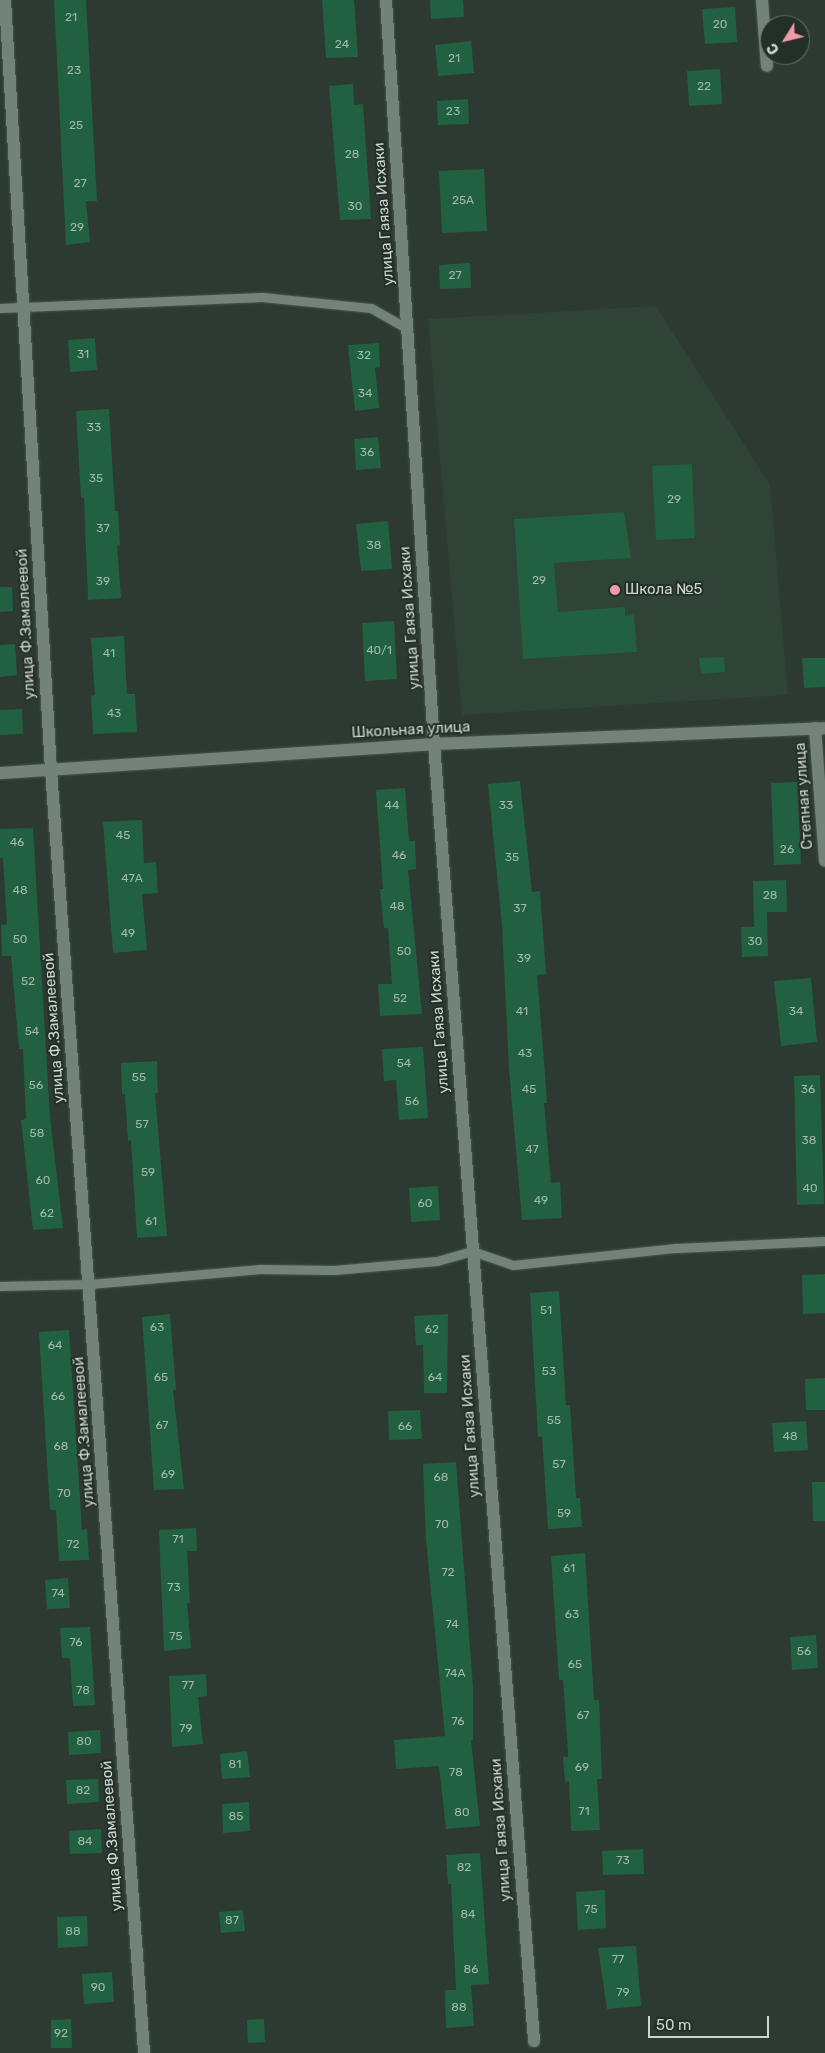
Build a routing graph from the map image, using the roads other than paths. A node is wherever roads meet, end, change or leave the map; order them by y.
1 (5, 0) edge
2 (386, 0) edge
3 (762, 0) edge
4 (766, 66) dead end
5 (23, 306) junction
6 (0, 308) edge
7 (408, 329) junction
8 (820, 728) edge
9 (434, 744) junction
10 (51, 770) junction
11 (0, 773) edge
12 (825, 861) edge
13 (825, 1241) edge
14 (472, 1251) junction
15 (90, 1284) junction
16 (0, 1286) edge
17 (534, 2041) dead end
18 (144, 2053) edge

1 - 5 street, улица Ф.Замалеевой
2 - 7 street, улица Гаяза Исхаки
3 - 4 street
5 - 6 lane
5 - 7 lane
5 - 10 street, улица Ф.Замалеевой
7 - 9 street, улица Гаяза Исхаки
8 - 9 street, Школьная улица
8 - 12 street, Степная улица
9 - 10 street, Школьная улица
9 - 14 street, улица Гаяза Исхаки
10 - 11 street, Школьная улица
10 - 15 street, улица Ф.Замалеевой
13 - 14 lane
14 - 15 lane
14 - 17 street, улица Гаяза Исхаки
15 - 16 lane
15 - 18 street, улица Ф.Замалеевой

